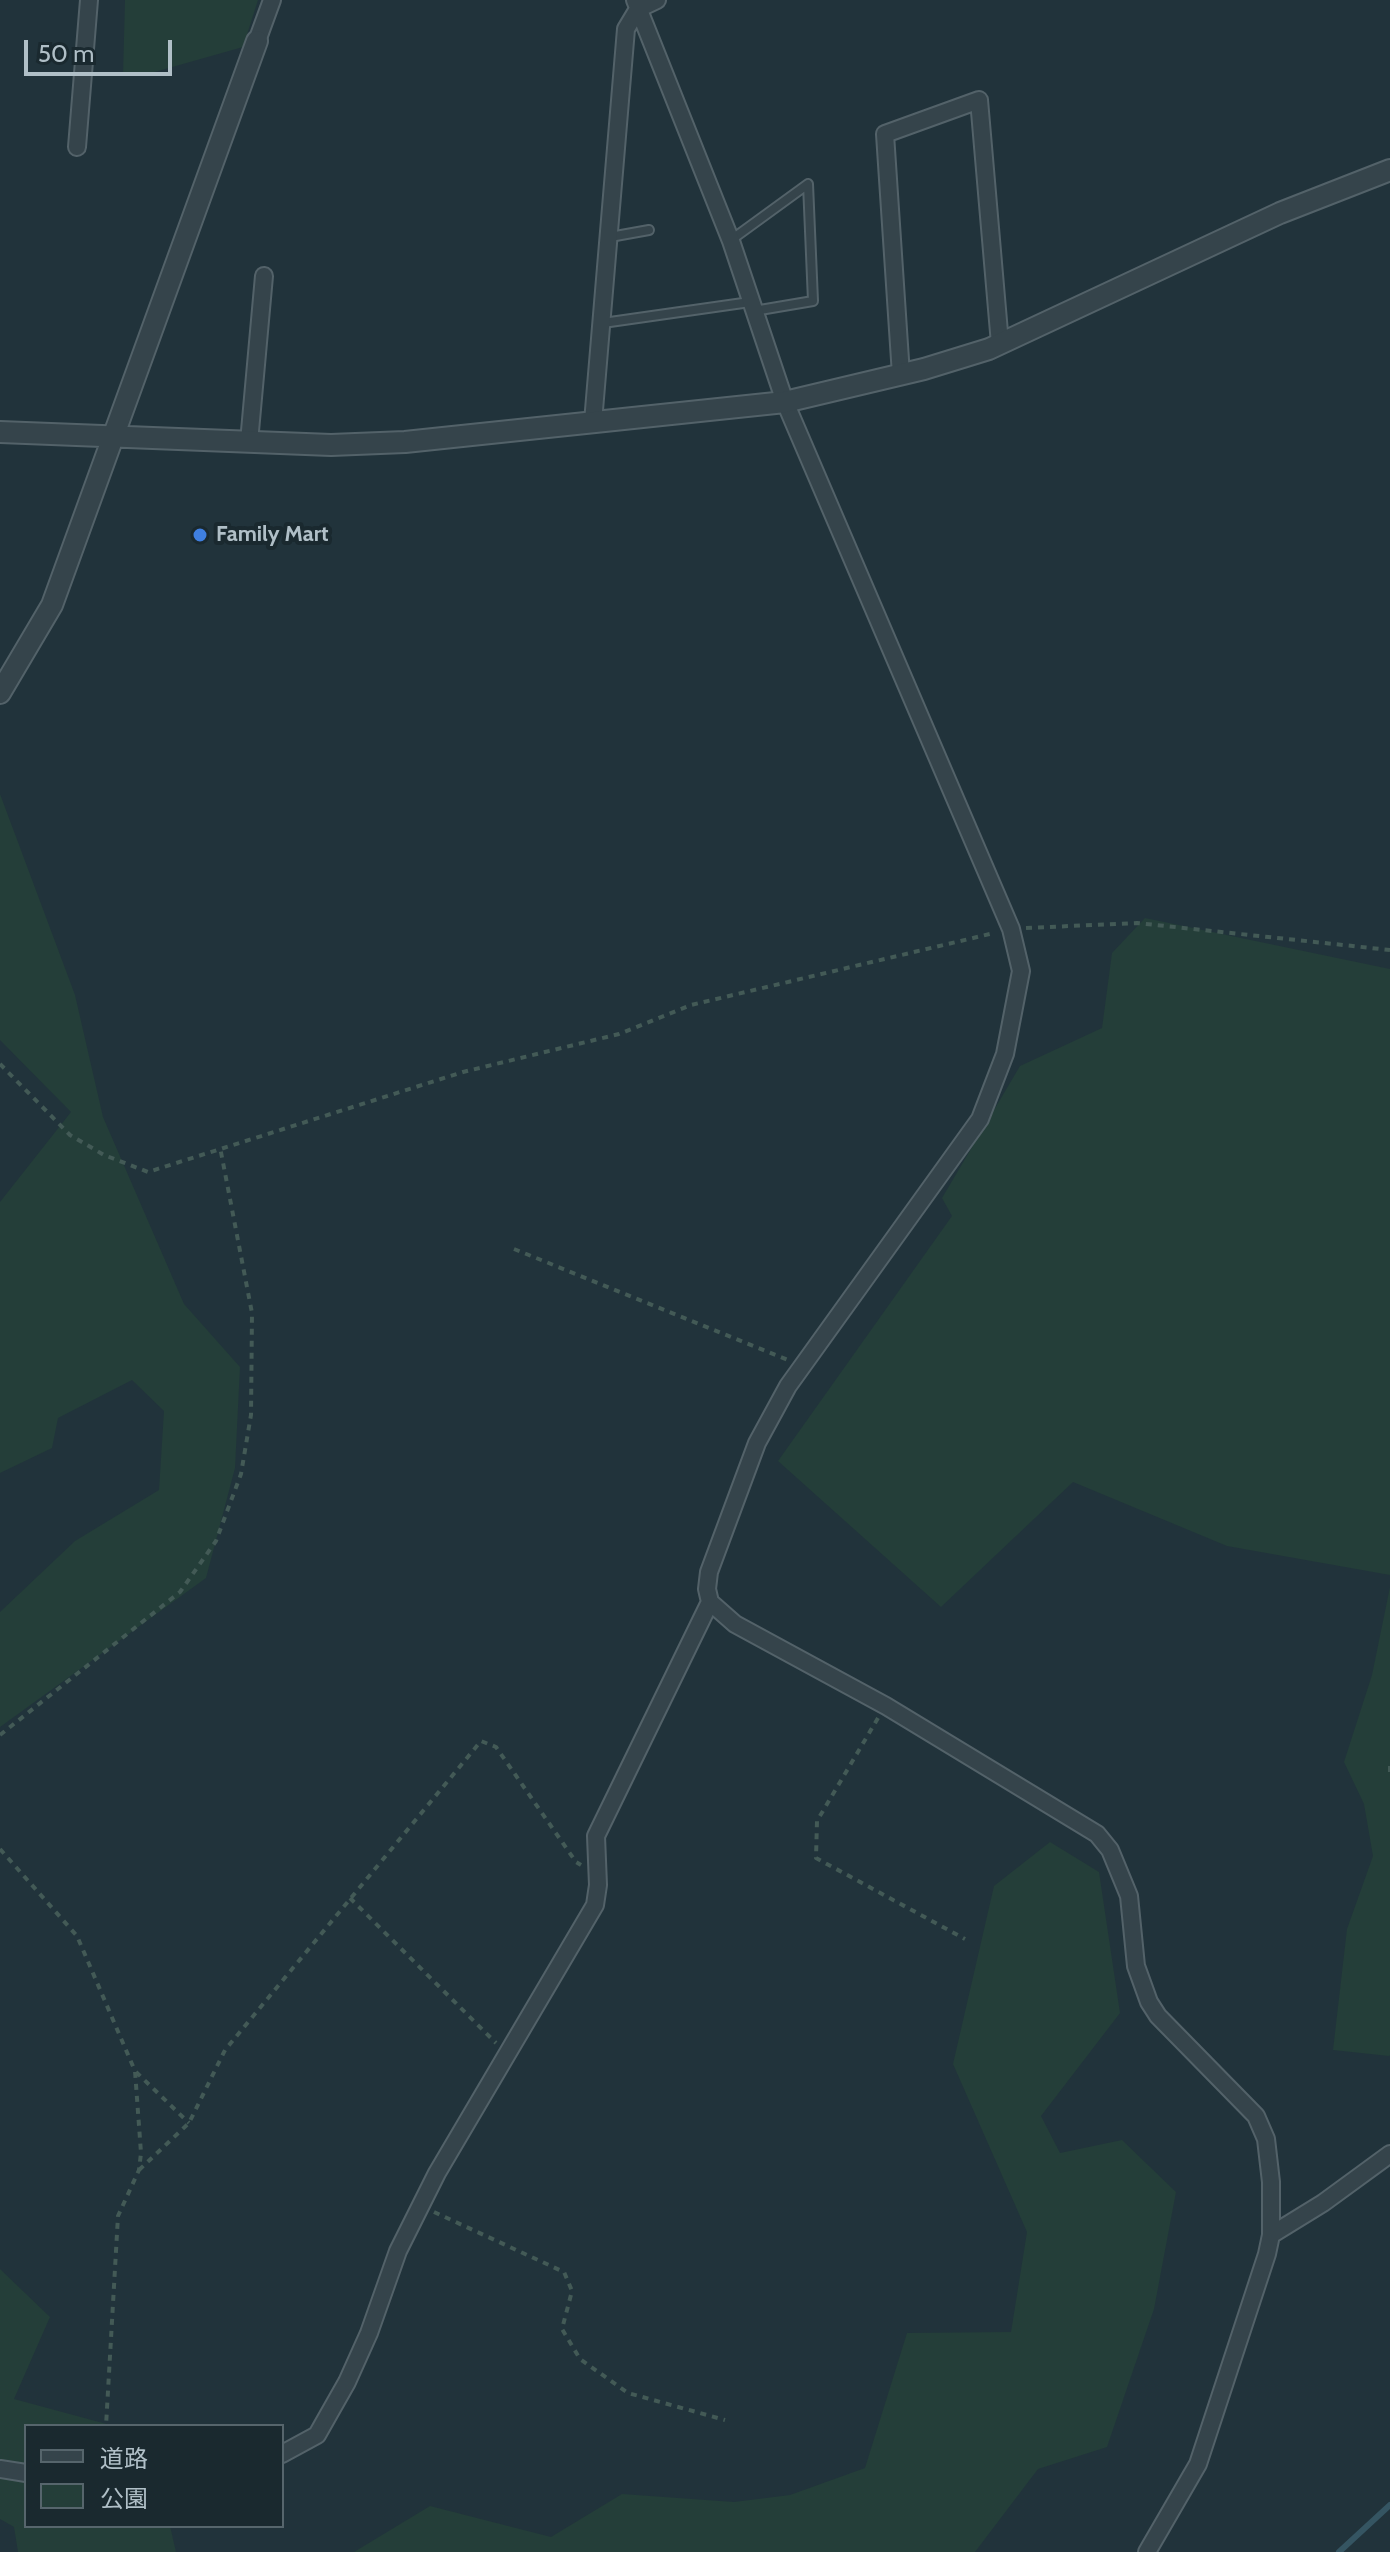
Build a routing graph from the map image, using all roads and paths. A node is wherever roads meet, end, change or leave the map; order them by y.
1 (89, 0) edge
2 (272, 0) edge
3 (657, 0) edge
4 (637, 4) edge
5 (257, 41) joint
6 (77, 147) dead end
7 (1390, 170) edge
8 (649, 230) dead end
9 (610, 237) junction
10 (731, 241) junction
11 (264, 276) dead end
12 (752, 306) junction
13 (603, 323) junction
14 (1000, 344) junction
15 (901, 375) junction
16 (785, 402) junction
17 (593, 422) junction
18 (0, 432) edge
19 (113, 437) junction
20 (249, 442) junction
21 (0, 693) edge
22 (1011, 929) junction
23 (1390, 950) edge
24 (0, 1064) edge
25 (220, 1147) junction
26 (514, 1249) dead end
27 (802, 1365) junction
28 (710, 1602) junction
29 (886, 1706) junction
30 (0, 1735) edge
31 (1390, 1766) edge
32 (1390, 1775) edge
33 (0, 1849) edge
34 (598, 1872) junction
35 (350, 1898) junction
36 (965, 1939) dead end
37 (506, 2052) junction
38 (135, 2071) junction
39 (189, 2123) junction
40 (1390, 2154) edge
41 (139, 2170) junction
42 (421, 2206) junction
43 (1271, 2235) junction
44 (725, 2420) dead end
45 (106, 2424) edge
46 (284, 2453) edge
47 (0, 2469) edge
48 (24, 2473) edge
49 (1147, 2552) edge

1 - 6 street
2 - 5 street
3 - 4 street
4 - 9 street
4 - 10 street
5 - 19 street
7 - 14 street
8 - 9 lane
9 - 13 street
10 - 12 street
10 - 12 lane
11 - 20 street
12 - 13 lane
12 - 16 street
13 - 17 street
14 - 15 street
14 - 15 street
15 - 16 street
16 - 17 street
16 - 22 street
17 - 20 street
18 - 19 street
19 - 20 street
19 - 21 street
22 - 23 path
22 - 25 path
22 - 27 street
24 - 25 path
25 - 30 path
26 - 27 path
27 - 28 street
28 - 29 street
28 - 34 street
29 - 36 path
29 - 43 street
31 - 32 path
33 - 38 path
34 - 35 path
34 - 37 street
35 - 37 path
35 - 39 path
37 - 42 street
38 - 39 path
38 - 41 path
39 - 41 path
40 - 43 street
41 - 45 path
42 - 44 path
42 - 46 street
43 - 49 street
47 - 48 street

